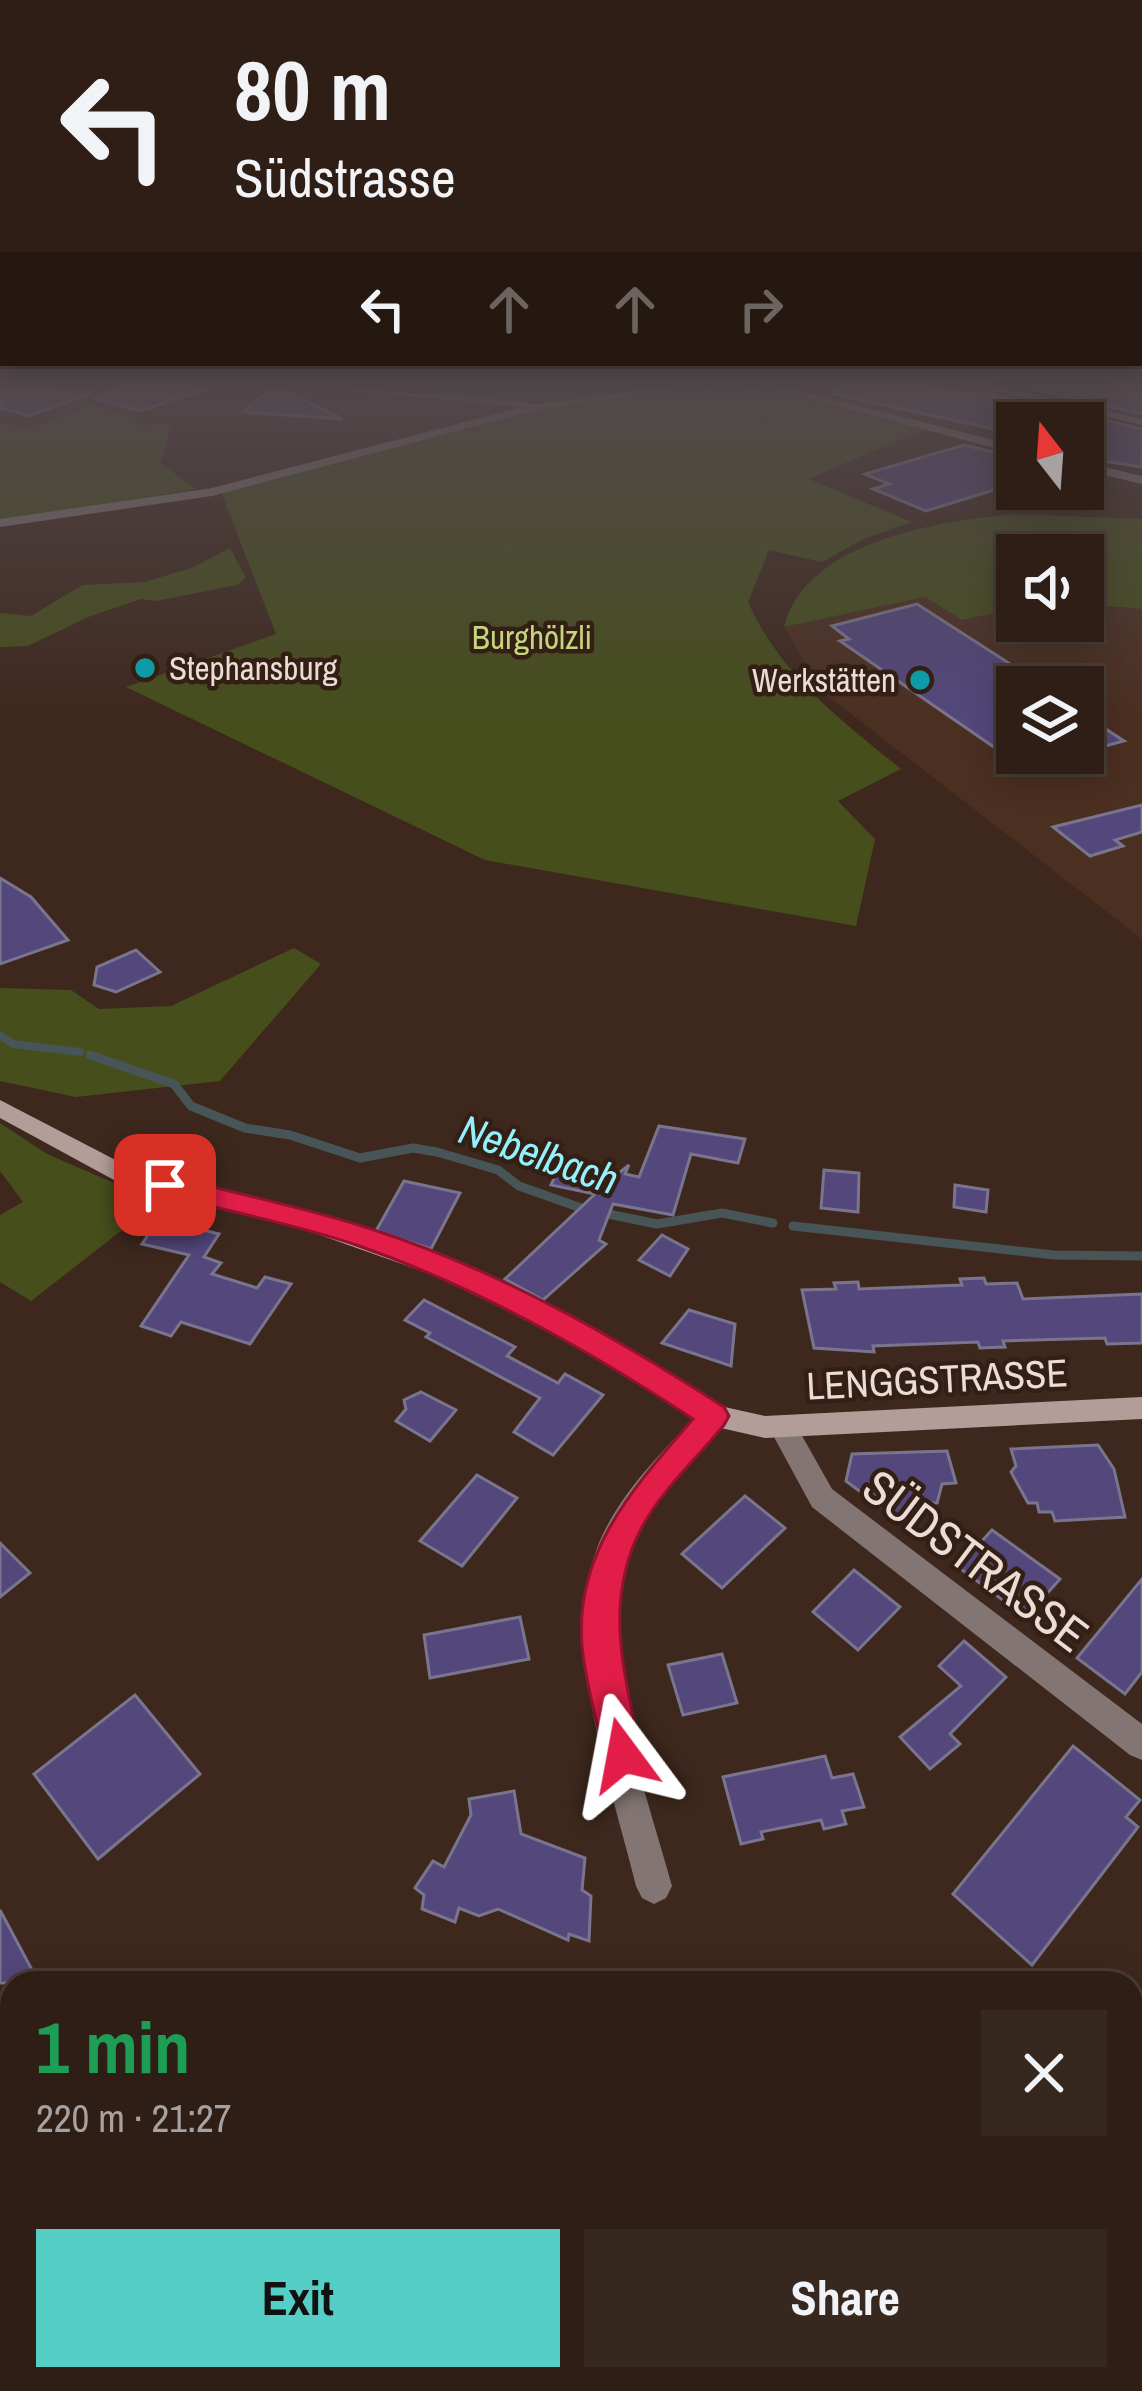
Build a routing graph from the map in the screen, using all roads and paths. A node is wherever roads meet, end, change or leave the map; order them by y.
1 (181, 497) edge
2 (0, 523) edge
3 (0, 1108) edge
4 (1142, 1408) edge
5 (725, 1420) junction
6 (782, 1426) junction
7 (1142, 1744) edge
8 (654, 1886) dead end

1 - 2 street
3 - 5 street
4 - 6 street, LENGGSTRASSE
5 - 6 street, LENGGSTRASSE
5 - 8 street
6 - 7 street, SÜDSTRASSE

